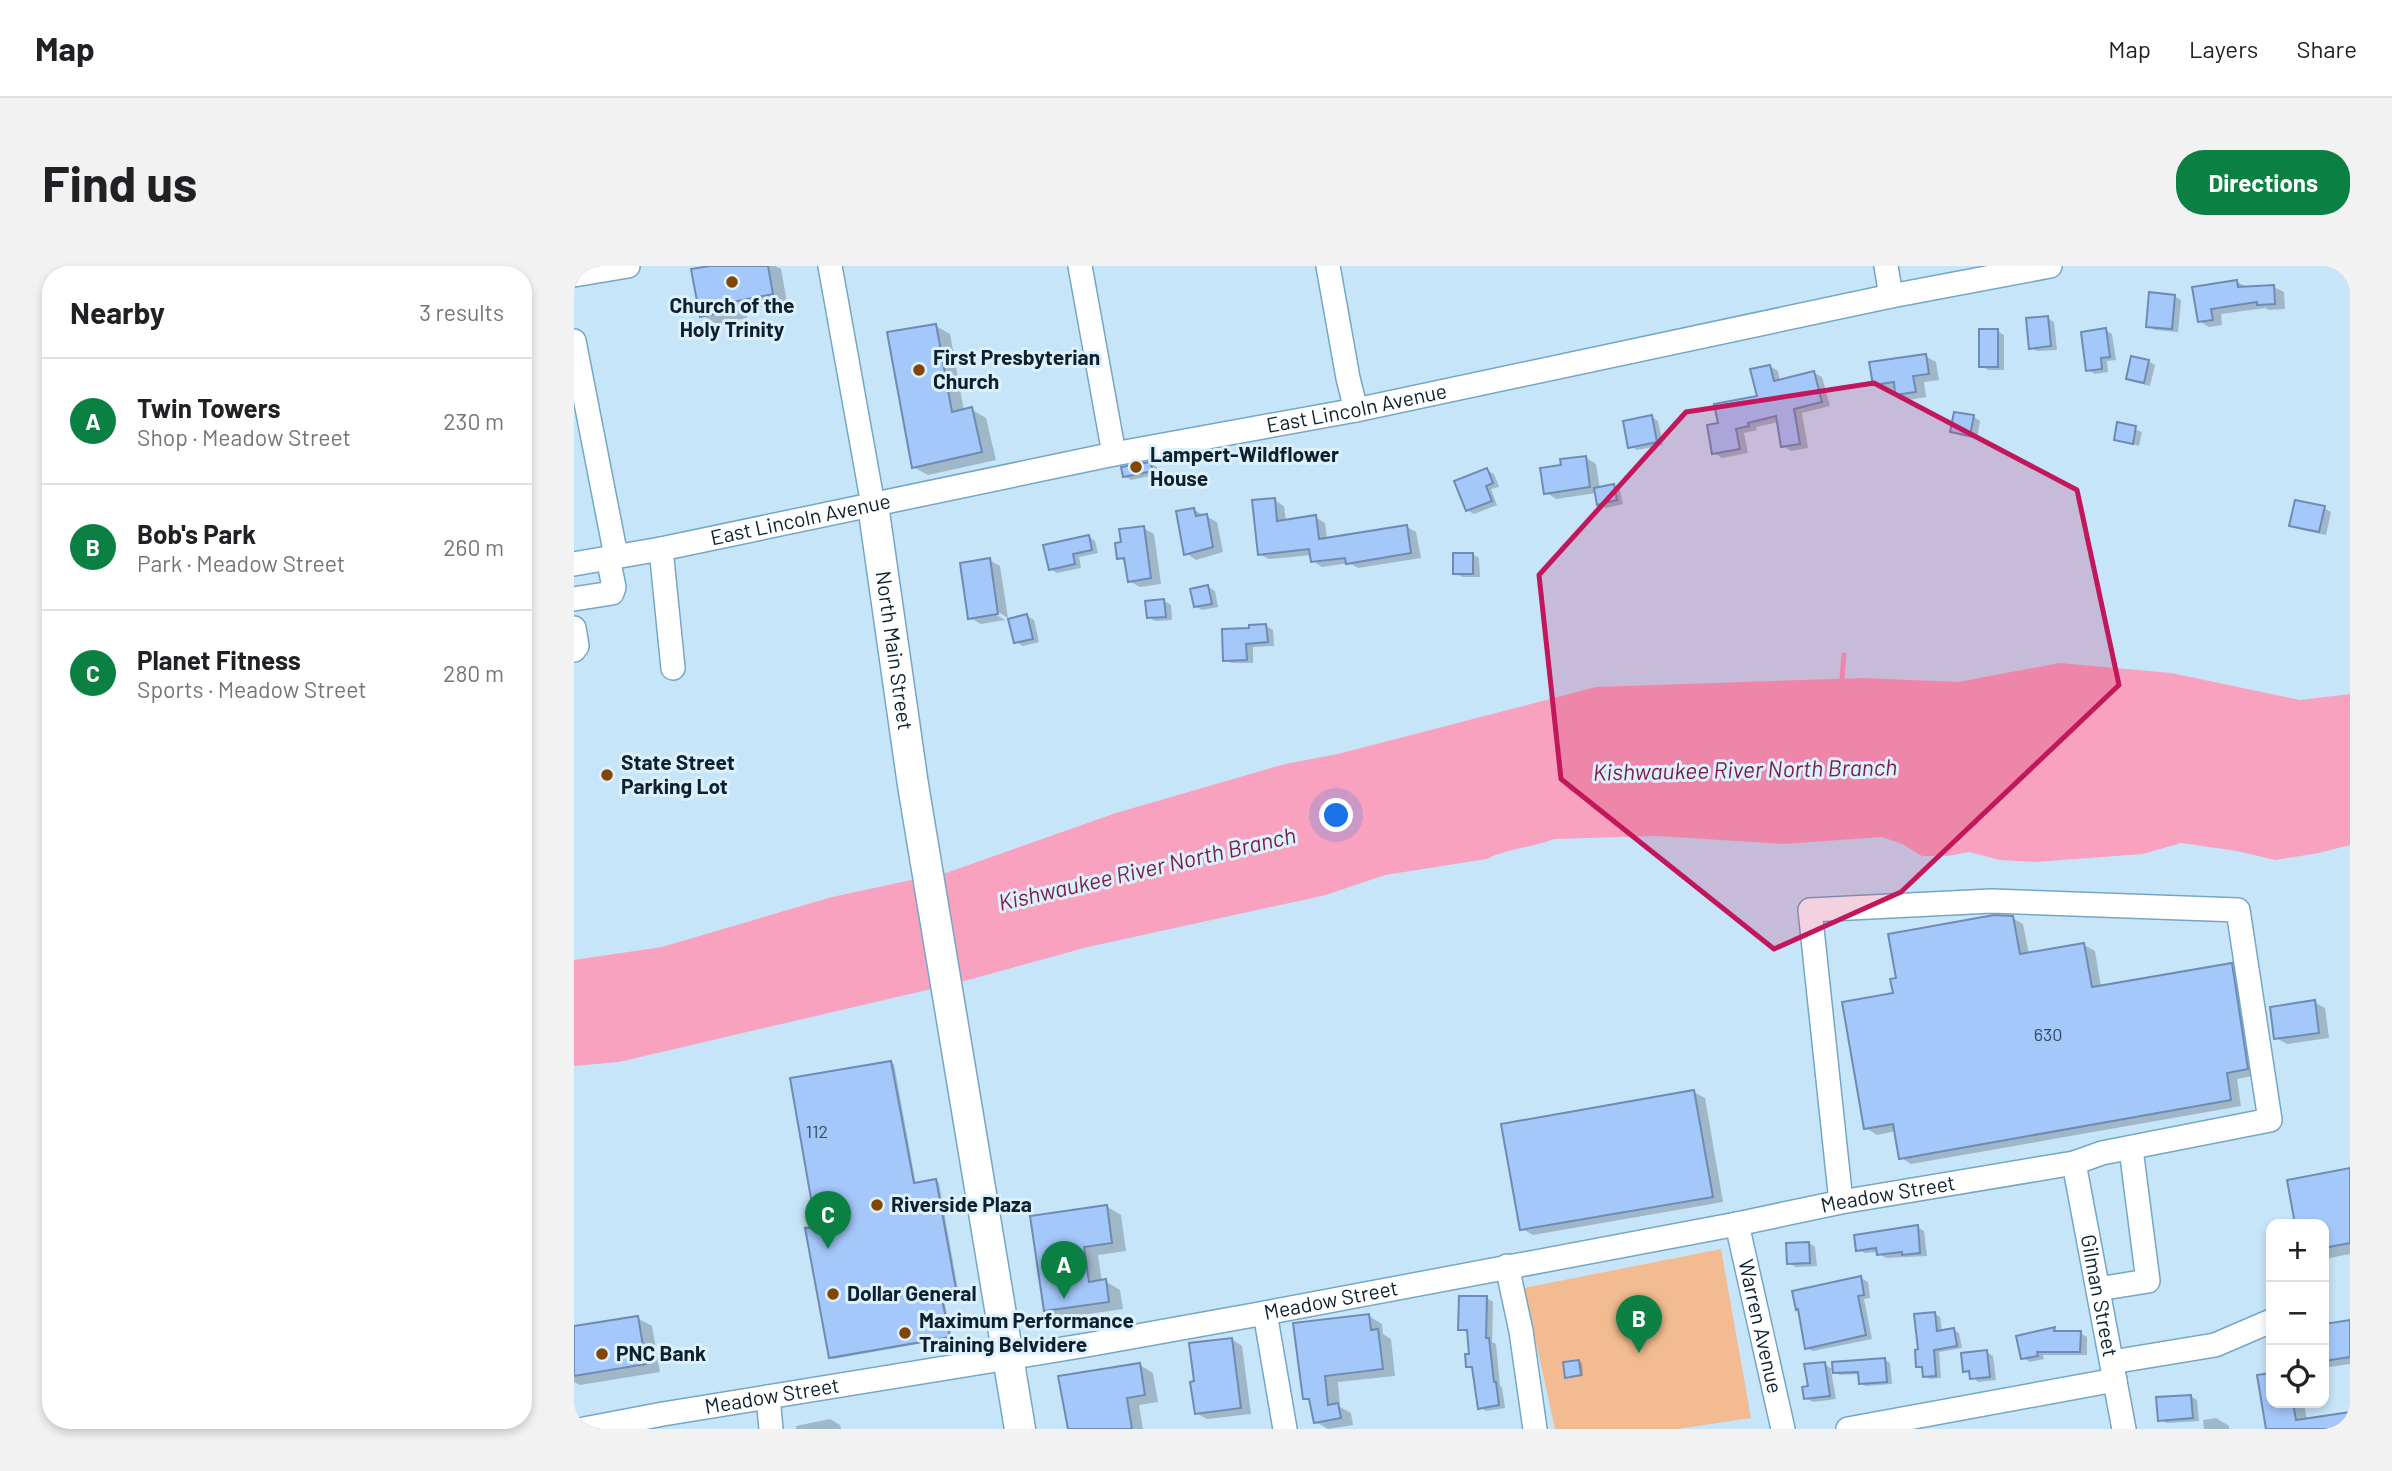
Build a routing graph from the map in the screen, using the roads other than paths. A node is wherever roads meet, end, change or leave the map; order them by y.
1 (628, 266) edge
2 (830, 266) edge
3 (1080, 266) edge
4 (1328, 266) edge
5 (1886, 266) edge
6 (2050, 266) edge
7 (574, 275) edge
8 (1891, 296) junction
9 (574, 341) edge
10 (1356, 410) junction
11 (1114, 454) junction
12 (873, 505) junction
13 (661, 549) junction
14 (612, 557) junction
15 (574, 564) edge
16 (574, 600) edge
17 (574, 628) edge
18 (574, 650) edge
19 (673, 668) dead end
20 (2131, 1149) junction
21 (2074, 1163) junction
22 (1841, 1202) junction
23 (1737, 1224) junction
24 (1507, 1266) junction
25 (2098, 1289) junction
26 (1265, 1313) junction
27 (2266, 1323) edge
28 (1008, 1358) junction
29 (2114, 1371) junction
30 (768, 1397) junction
31 (628, 1425) edge
32 (584, 1429) edge
33 (771, 1429) edge
34 (1020, 1429) edge
35 (1285, 1429) edge
36 (1535, 1429) edge
37 (1783, 1429) edge
38 (1848, 1429) edge
39 (2124, 1429) edge

1 - 7 street
2 - 12 street, North Main Street
3 - 11 street
4 - 10 street
5 - 8 street
6 - 8 street, East Lincoln Avenue
8 - 10 street, East Lincoln Avenue
9 - 14 street
10 - 11 street, East Lincoln Avenue
11 - 12 street, East Lincoln Avenue
12 - 13 street, East Lincoln Avenue
12 - 28 main road, North Main Street
13 - 14 street, East Lincoln Avenue
13 - 19 street
14 - 15 street, East Lincoln Avenue
14 - 16 street
17 - 18 street
20 - 21 street, Meadow Street
20 - 22 street, Meadow Street
20 - 25 street
21 - 22 street, Meadow Street
21 - 25 street, Gilman Street
22 - 23 street, Meadow Street
23 - 24 street, Meadow Street
23 - 37 street, Warren Avenue
24 - 26 street, Meadow Street
24 - 36 street
25 - 29 street, Gilman Street
26 - 28 street, Meadow Street
26 - 35 street
27 - 29 street
28 - 30 street, Meadow Street
28 - 34 main road, North Main Street
29 - 38 street
29 - 39 street, Gilman Street
30 - 31 street, Meadow Street
30 - 33 street
31 - 32 street, Meadow Street

